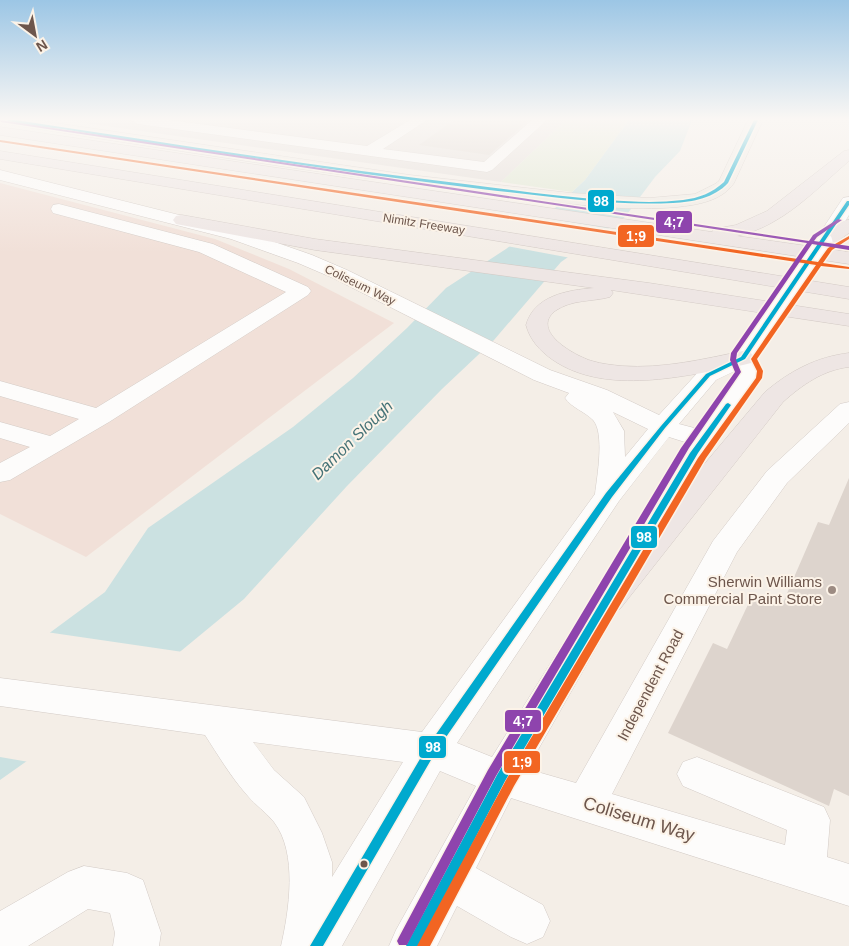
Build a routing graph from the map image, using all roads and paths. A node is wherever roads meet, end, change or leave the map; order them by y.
1 (56, 164) edge
2 (146, 164) edge
3 (222, 164) edge
4 (307, 164) edge
5 (464, 164) edge
6 (490, 164) edge
7 (734, 164) edge
8 (836, 164) edge
9 (0, 175) edge
10 (0, 193) edge
11 (849, 202) edge
12 (182, 220) junction
13 (849, 225) edge
14 (641, 227) junction
15 (823, 242) junction
16 (849, 258) edge
17 (849, 275) edge
18 (849, 293) edge
19 (715, 299) junction
20 (223, 320) dead end
21 (849, 320) edge
22 (246, 325) junction
23 (743, 358) junction
24 (849, 360) edge
25 (542, 375) junction
26 (0, 388) edge
27 (849, 409) edge
28 (100, 417) junction
29 (663, 427) junction
30 (0, 430) edge
31 (704, 439) junction
32 (53, 445) junction
33 (0, 474) edge
34 (609, 495) junction
35 (608, 601) junction
36 (0, 692) edge
37 (216, 721) junction
38 (431, 750) junction
39 (697, 774) dead end
40 (501, 778) junction
41 (586, 803) junction
42 (804, 871) junction
43 (449, 877) junction
44 (849, 885) edge
45 (527, 921) dead end
46 (0, 937) edge
47 (136, 946) edge
48 (304, 946) edge
49 (316, 946) edge
50 (412, 946) edge

1 - 18 highway, Nimitz Freeway
2 - 17 highway, Nimitz Freeway
3 - 14 highway
4 - 7 main road
5 - 6 street
8 - 14 highway
9 - 12 street, Coliseum Way
10 - 22 street
11 - 15 street
12 - 19 highway
12 - 25 street, Coliseum Way
13 - 15 highway
14 - 16 highway
15 - 23 street, bridge
19 - 21 highway
19 - 23 highway
20 - 22 street
22 - 28 street
23 - 29 street
23 - 31 street
24 - 35 highway
25 - 29 street, Coliseum Way
25 - 34 street
26 - 28 street
27 - 41 street, Independent Road
28 - 32 street
29 - 31 street, Coliseum Way
29 - 34 street
30 - 32 street
31 - 35 street
32 - 33 street
34 - 38 street
35 - 40 street
36 - 37 street, Coliseum Way
37 - 38 street, Coliseum Way
37 - 48 street
38 - 40 street, Coliseum Way
38 - 49 street
39 - 42 street
40 - 41 street, Coliseum Way
40 - 43 street
41 - 42 street, Coliseum Way
42 - 44 street, Coliseum Way
43 - 45 street
43 - 50 street
46 - 47 street

